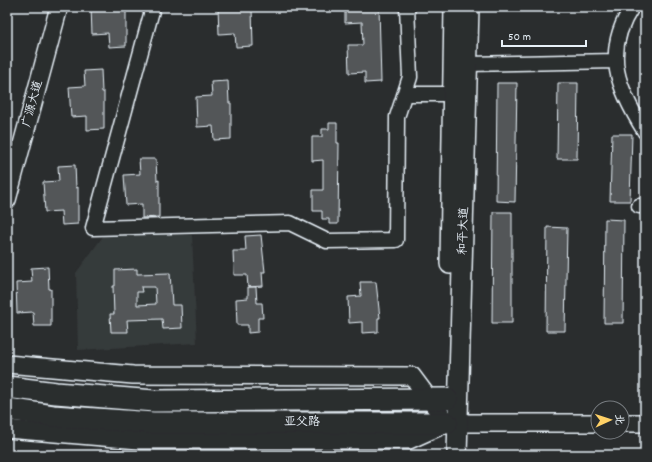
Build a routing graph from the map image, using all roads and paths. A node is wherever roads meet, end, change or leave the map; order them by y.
1 (59, 7) edge
2 (153, 7) edge
3 (407, 7) edge
4 (454, 7) edge
5 (469, 7) edge
6 (632, 7) edge
7 (616, 61) junction
8 (469, 64) junction
9 (405, 94) junction
10 (454, 94) junction
11 (645, 132) edge
12 (7, 200) edge
13 (7, 364) edge
14 (7, 387) edge
15 (447, 399) junction
16 (7, 409) edge
17 (453, 423) junction
18 (590, 423) edge
19 (630, 423) edge
20 (645, 423) edge
21 (7, 429) edge
22 (445, 455) edge
23 (457, 455) edge

1 - 12 street, 广源大道
2 - 9 street
3 - 9 street
4 - 10 main road, 和平大道
5 - 8 main road, 和平大道
6 - 7 street
7 - 8 street
7 - 11 street
8 - 17 main road, 和平大道
9 - 10 street
10 - 15 main road, 和平大道
13 - 17 street
14 - 15 main road, 亚父路
15 - 17 main road, 和平大道
16 - 17 main road, 亚父路
17 - 18 street, 亚父路
17 - 21 street
17 - 22 main road, 和平大道
17 - 23 main road, 和平大道
19 - 20 street

